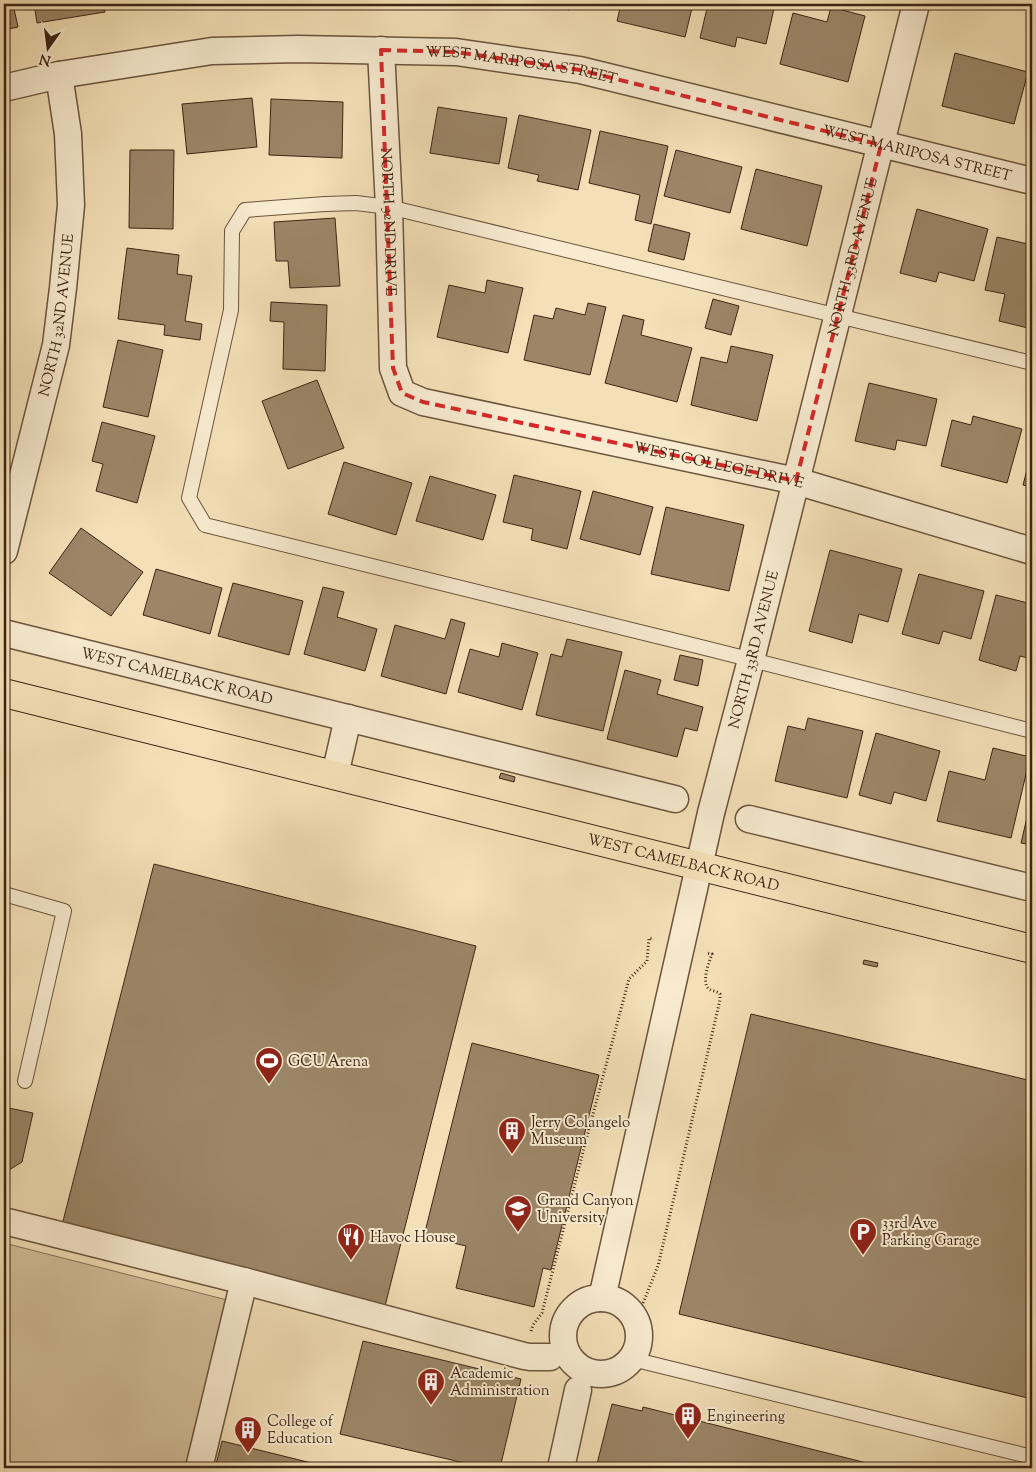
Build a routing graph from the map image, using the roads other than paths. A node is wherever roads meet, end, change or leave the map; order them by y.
1 (916, 4) edge
2 (381, 50) junction
3 (59, 75) junction
4 (4, 88) edge
5 (881, 145) junction
6 (1032, 181) edge
7 (389, 207) junction
8 (838, 316) junction
9 (1032, 363) edge
10 (402, 393) joint
11 (796, 481) junction
12 (4, 551) edge
13 (1032, 551) edge
14 (4, 633) edge
15 (751, 660) junction
16 (4, 693) edge
17 (348, 718) junction
18 (1032, 731) edge
19 (335, 775) junction
20 (675, 799) dead end
21 (749, 819) dead end
22 (699, 866) junction
23 (1032, 888) edge
24 (4, 894) edge
25 (1032, 949) edge
26 (25, 1081) dead end
27 (4, 1221) edge
28 (244, 1281) junction
29 (602, 1298) junction
30 (550, 1357) dead end
31 (632, 1359) junction
32 (578, 1390) dead end
33 (1032, 1457) edge
34 (199, 1468) edge
35 (561, 1468) edge

1 - 5 street, NORTH 33RD AVENUE
2 - 3 street, WEST MARIPOSA STREET
2 - 5 street, WEST MARIPOSA STREET
2 - 7 street, NORTH 32ND DRIVE
3 - 4 street, WEST MARIPOSA STREET
3 - 12 street, NORTH 32ND AVENUE
5 - 6 street, WEST MARIPOSA STREET
5 - 8 street, NORTH 33RD AVENUE
7 - 8 lane
7 - 10 street, NORTH 32ND DRIVE
7 - 15 lane
8 - 9 lane
8 - 11 street, NORTH 33RD AVENUE
10 - 11 street, WEST COLLEGE DRIVE
11 - 13 street, WEST COLLEGE DRIVE
11 - 15 street, NORTH 33RD AVENUE
14 - 17 street, WEST CAMELBACK ROAD
15 - 18 lane
15 - 22 street, NORTH 33RD AVENUE
16 - 19 main road, WEST CAMELBACK ROAD
17 - 19 street
17 - 20 street, WEST CAMELBACK ROAD
19 - 22 main road, WEST CAMELBACK ROAD
21 - 23 street
22 - 25 main road, WEST CAMELBACK ROAD
22 - 29 street, NORTH 33RD AVENUE
24 - 26 lane
27 - 28 street
28 - 30 street
28 - 34 street
29 - 31 street
29 - 31 street
31 - 33 lane
32 - 35 street

